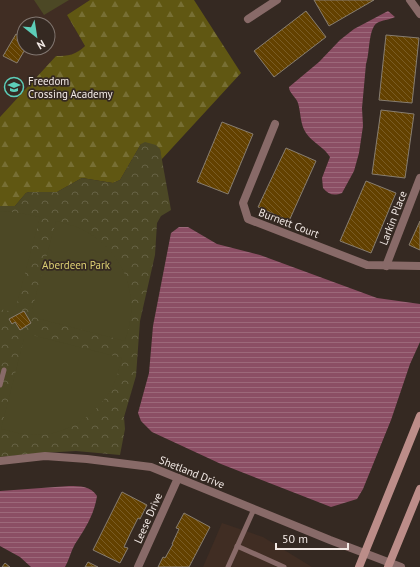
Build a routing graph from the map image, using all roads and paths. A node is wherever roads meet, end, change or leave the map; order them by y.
1 (277, 0) edge
2 (410, 0) edge
3 (420, 14) edge
4 (248, 19) dead end
5 (275, 124) dead end
6 (420, 178) edge
7 (386, 266) junction
8 (420, 266) edge
9 (4, 370) dead end
10 (0, 385) edge
11 (420, 416) edge
12 (0, 461) edge
13 (178, 478) junction
14 (420, 489) edge
15 (254, 509) junction
16 (237, 546) junction
17 (364, 554) junction
18 (389, 565) edge
19 (138, 567) edge
20 (228, 567) edge
21 (284, 567) edge
22 (359, 567) edge
23 (401, 567) edge

1 - 4 street
2 - 3 street
5 - 7 street, Burnett Court
6 - 7 street, Larkin Place
7 - 8 street, Burnett Court
9 - 10 lane
11 - 17 main road
12 - 13 street, Shetland Drive
13 - 15 street, Shetland Drive
13 - 19 street, Leese Drive
14 - 18 main road
15 - 16 lane
15 - 17 street, Shetland Drive
16 - 20 lane
16 - 21 lane
17 - 18 street, Shetland Drive
17 - 22 main road
18 - 23 street, Shetland Drive

